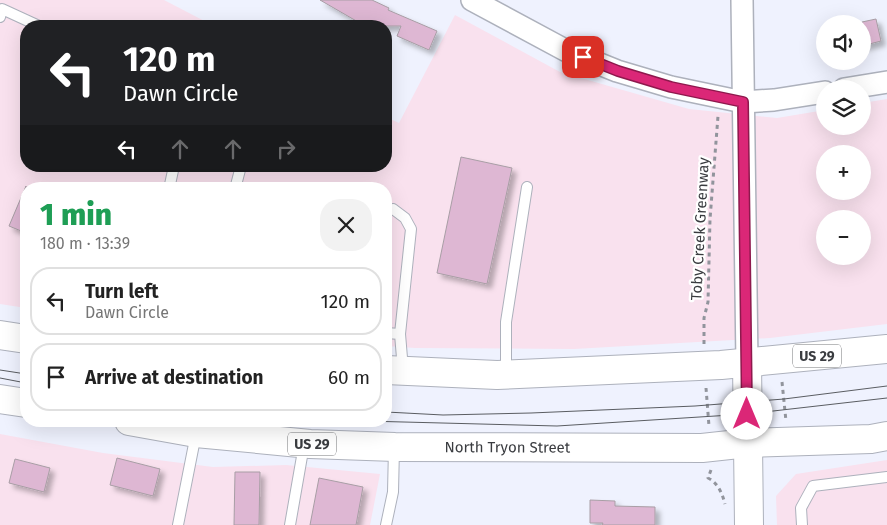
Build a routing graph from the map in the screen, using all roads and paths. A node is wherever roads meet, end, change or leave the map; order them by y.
1 (472, 0) edge
2 (742, 0) edge
3 (0, 17) edge
4 (26, 20) edge
5 (887, 82) edge
6 (871, 85) edge
7 (816, 93) edge
8 (743, 102) junction
9 (718, 108) dead end
10 (527, 187) dead end
11 (392, 209) edge
12 (392, 333) edge
13 (400, 334) junction
14 (0, 336) edge
15 (20, 338) edge
16 (887, 349) edge
17 (704, 352) dead end
18 (747, 363) junction
19 (394, 371) edge
20 (506, 375) junction
21 (706, 380) dead end
22 (782, 382) dead end
23 (0, 399) edge
24 (20, 403) edge
25 (786, 424) dead end
26 (162, 427) edge
27 (709, 430) dead end
28 (196, 433) junction
29 (887, 436) edge
30 (748, 443) junction
31 (304, 444) junction
32 (394, 447) junction
33 (712, 468) dead end
34 (887, 477) edge
35 (725, 506) dead end
36 (178, 525) edge
37 (290, 525) edge
38 (386, 525) edge
39 (749, 525) edge
40 (802, 525) edge

1 - 8 street
2 - 8 street
3 - 4 lane
5 - 6 street
7 - 8 street
8 - 18 street
9 - 17 path, Toby Creek Greenway
10 - 20 lane
11 - 13 lane
12 - 13 lane
13 - 19 lane
14 - 15 main road
16 - 18 main road, US 29
18 - 20 main road, US 29
18 - 30 main road
19 - 20 main road, US 29
21 - 27 path
22 - 25 path
23 - 24 main road
26 - 28 main road, North Tryon Street / US 29
28 - 31 main road, North Tryon Street / US 29
28 - 36 lane
29 - 30 main road, North Tryon Street / US 29
30 - 32 main road, North Tryon Street / US 29
30 - 39 main road
31 - 32 main road, North Tryon Street / US 29
31 - 37 lane
32 - 38 lane
33 - 35 path
34 - 40 lane

